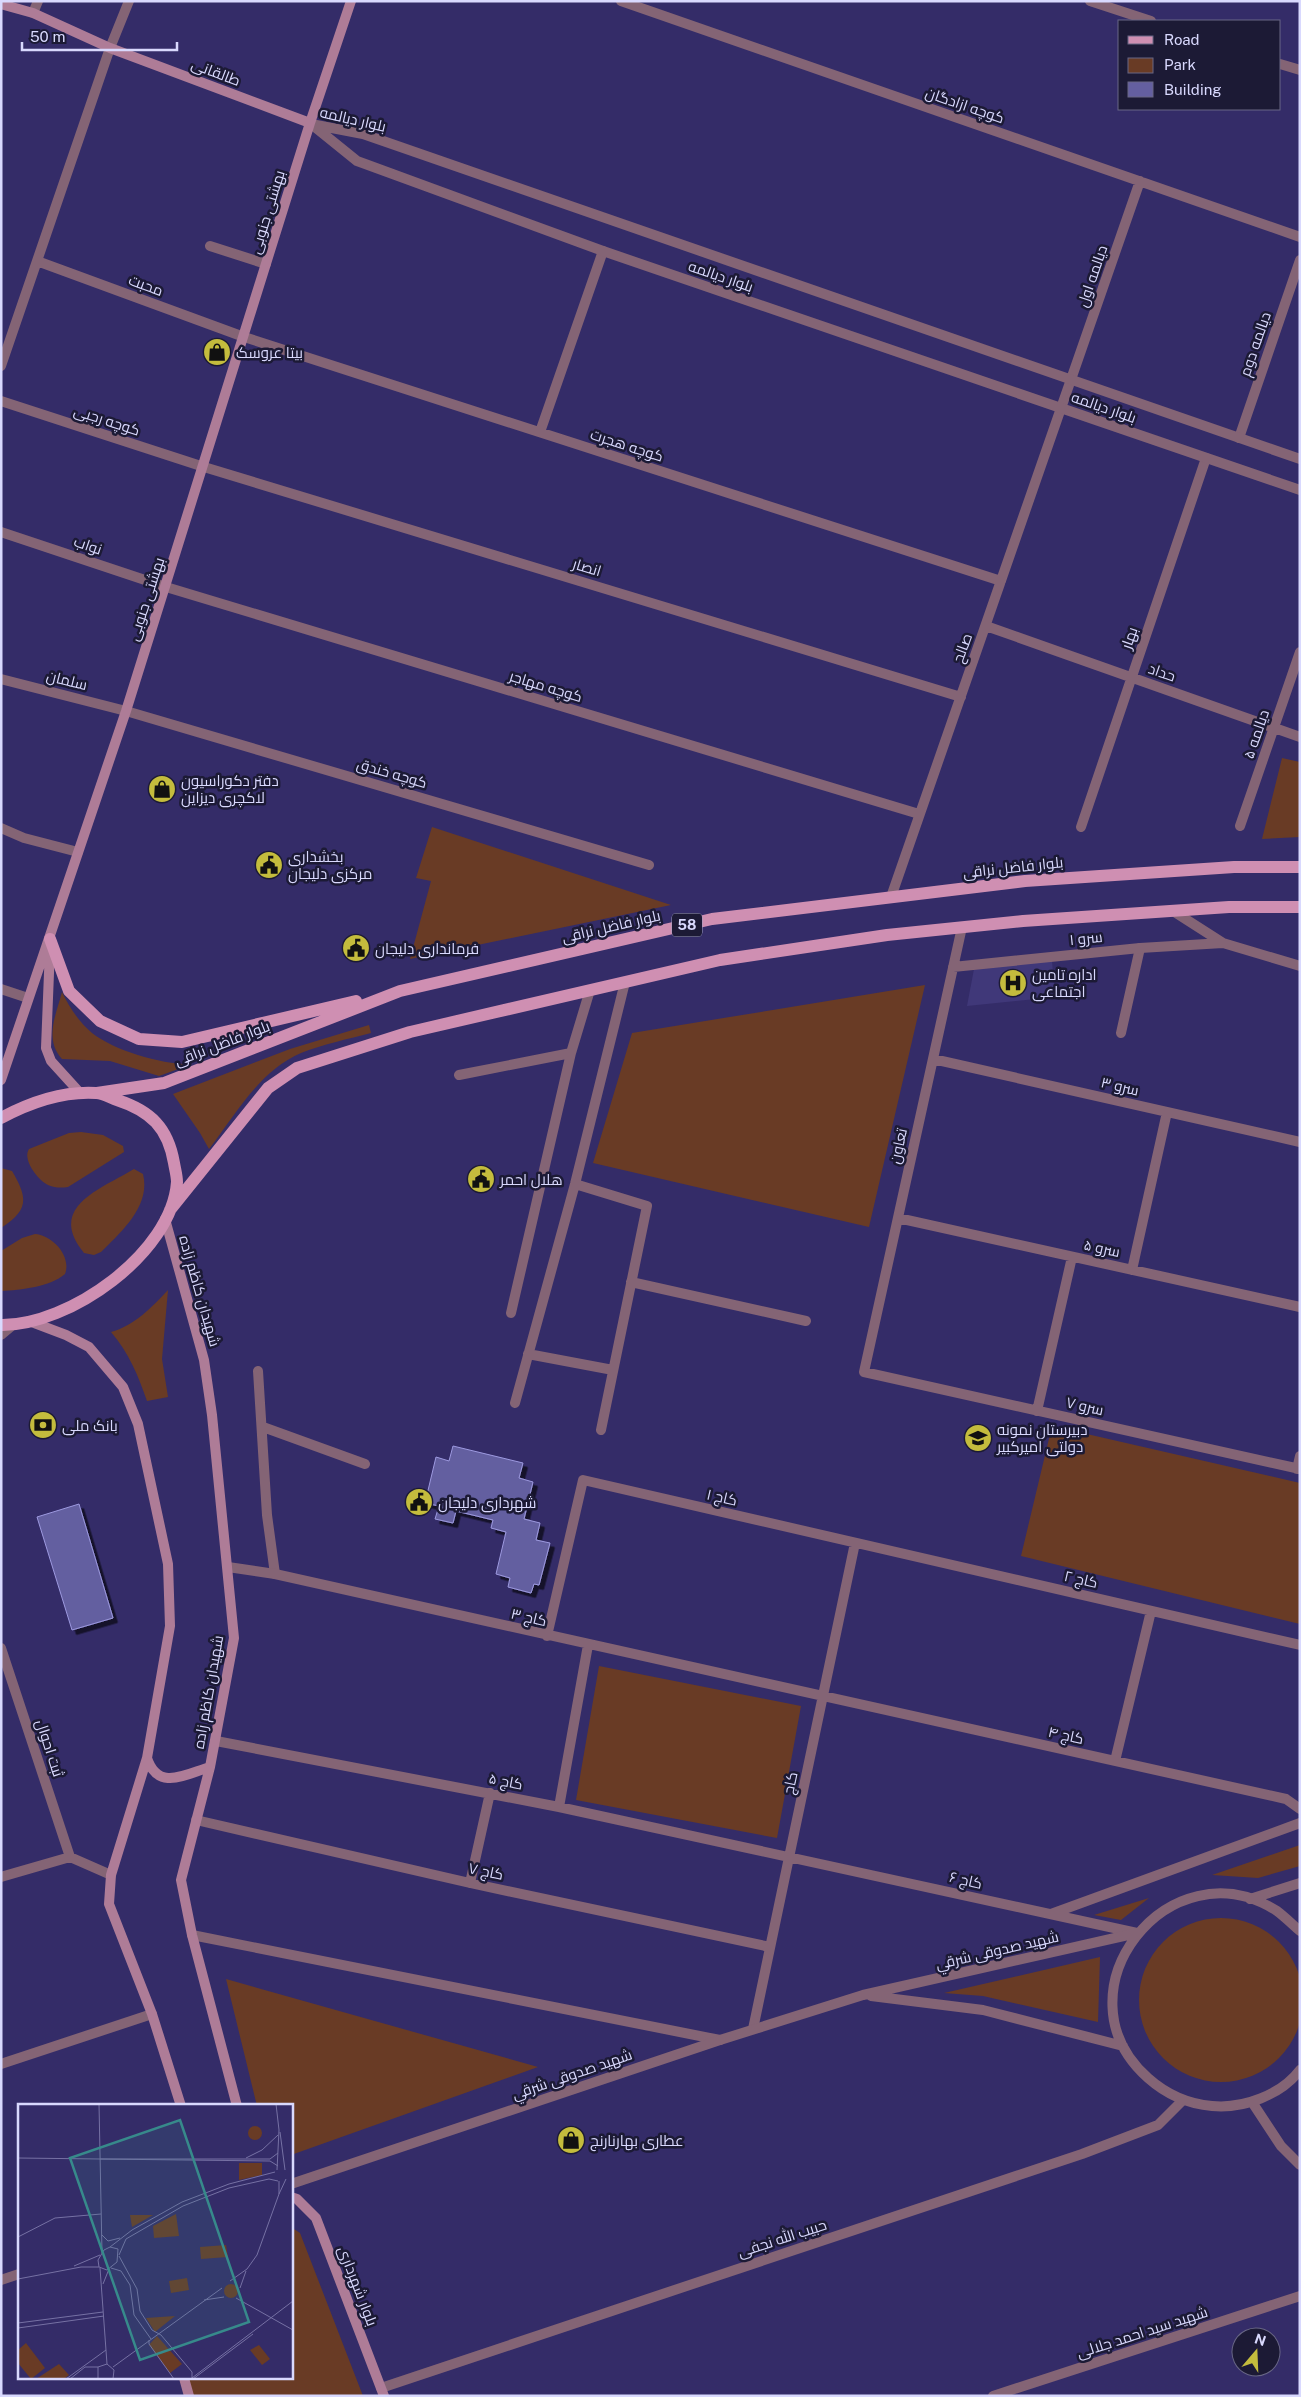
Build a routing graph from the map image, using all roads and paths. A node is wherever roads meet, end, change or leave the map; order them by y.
1 (38, 1) edge
2 (129, 1) edge
3 (351, 1) edge
4 (621, 1) edge
5 (1090, 1) edge
6 (1, 4) edge
7 (33, 12) junction
8 (1148, 20) edge
9 (110, 48) junction
10 (1281, 64) edge
11 (1300, 70) edge
12 (310, 123) junction
13 (1140, 181) junction
14 (1300, 237) edge
15 (210, 246) dead end
16 (603, 251) junction
17 (1300, 260) edge
18 (37, 261) junction
19 (266, 264) junction
20 (244, 336) junction
21 (1, 366) edge
22 (1072, 380) junction
23 (1, 401) edge
24 (1062, 409) junction
25 (540, 432) junction
26 (1239, 438) junction
27 (1206, 458) junction
28 (1300, 459) edge
29 (204, 467) junction
30 (1300, 490) edge
31 (1, 532) edge
32 (1001, 581) junction
33 (166, 587) junction
34 (986, 626) junction
35 (1300, 652) edge
36 (1132, 678) junction
37 (1, 679) edge
38 (961, 696) junction
39 (126, 711) junction
40 (1274, 728) junction
41 (1300, 737) edge
42 (919, 814) junction
43 (1240, 826) dead end
44 (1081, 827) dead end
45 (1, 828) edge
46 (78, 852) junction
47 (649, 864) dead end
48 (1300, 867) edge
49 (891, 897) junction
50 (1300, 907) edge
51 (1173, 911) junction
52 (962, 928) junction
53 (50, 939) junction
54 (1223, 943) junction
55 (1140, 948) junction
56 (1300, 966) edge
57 (953, 967) junction
58 (625, 982) junction
59 (1, 989) edge
60 (400, 990) junction
61 (590, 990) junction
62 (28, 998) junction
63 (1121, 1033) dead end
64 (571, 1053) junction
65 (933, 1059) junction
66 (460, 1075) dead end
67 (1, 1080) edge
68 (97, 1093) junction
69 (81, 1094) junction
70 (1167, 1112) junction
71 (1, 1118) edge
72 (1300, 1142) edge
73 (575, 1184) junction
74 (168, 1215) junction
75 (898, 1218) junction
76 (1072, 1257) junction
77 (1132, 1270) junction
78 (631, 1282) junction
79 (1300, 1307) edge
80 (510, 1313) dead end
81 (29, 1321) junction
82 (806, 1321) dead end
83 (7, 1325) edge
84 (1, 1335) edge
85 (528, 1354) junction
86 (613, 1370) junction
87 (258, 1371) dead end
88 (864, 1372) joint
89 (515, 1403) dead end
90 (1038, 1411) junction
91 (263, 1426) junction
92 (601, 1430) dead end
93 (1300, 1456) edge
94 (365, 1464) dead end
95 (1298, 1469) edge
96 (855, 1543) junction
97 (228, 1567) junction
98 (275, 1574) junction
99 (1151, 1611) junction
100 (547, 1636) junction
101 (588, 1645) junction
102 (1300, 1645) edge
103 (1, 1648) edge
104 (823, 1696) junction
105 (216, 1741) junction
106 (147, 1758) junction
107 (1115, 1761) junction
108 (210, 1767) junction
109 (490, 1793) junction
110 (559, 1807) junction
111 (1300, 1809) edge
112 (196, 1820) junction
113 (1300, 1823) edge
114 (70, 1856) junction
115 (790, 1856) junction
116 (111, 1875) junction
117 (1, 1877) edge
118 (470, 1883) junction
119 (1300, 1883) edge
120 (1250, 1899) junction
121 (1050, 1914) junction
122 (1300, 1931) edge
123 (1137, 1933) junction
124 (192, 1934) junction
125 (770, 1947) junction
126 (863, 1995) junction
127 (152, 2014) junction
128 (753, 2029) junction
129 (720, 2040) junction
130 (1123, 2046) junction
131 (1, 2064) edge
132 (1300, 2070) edge
133 (1183, 2100) junction
134 (1252, 2102) junction
135 (180, 2104) edge
136 (236, 2104) edge
137 (1300, 2165) edge
138 (292, 2184) edge
139 (292, 2196) edge
140 (18, 2274) edge
141 (1, 2280) edge
142 (1300, 2296) edge
143 (185, 2380) edge
144 (382, 2392) edge
145 (189, 2396) edge
146 (993, 2396) edge

1 - 7 street
2 - 9 street
3 - 12 main road, بهشتی جنوبی
4 - 13 street, کوچه ازادگان
5 - 8 street
6 - 7 main road, طالقانی
7 - 9 main road, طالقانی
9 - 12 main road, طالقانی
9 - 18 street
10 - 11 street
12 - 16 street, بلوار دیالمه
12 - 19 main road, بهشتی جنوبی
12 - 22 street, بلوار دیالمه
13 - 14 street, کوچه ازادگان
13 - 22 street, دیالمه اول
15 - 19 street
16 - 24 street, بلوار دیالمه
16 - 25 street
17 - 26 street, دیالمه دوم
18 - 20 street, محبت
18 - 21 street
19 - 20 main road, بهشتی جنوبی
20 - 25 street, کوچه هجرت
20 - 29 main road, بهشتی جنوبی
22 - 24 street, دیالمه اول
22 - 26 street, بلوار دیالمه
23 - 29 street, کوچه رجبی
24 - 27 street, بلوار دیالمه
24 - 32 street, صالح
25 - 32 street, کوچه هجرت
26 - 28 street, بلوار دیالمه
27 - 30 street, بلوار دیالمه
27 - 36 street, بهار
29 - 33 main road, بهشتی جنوبی
29 - 38 street, انصار
31 - 33 street, نواب
32 - 34 street, صالح
33 - 39 main road, بهشتی جنوبی
33 - 42 street, کوچه مهاجر
34 - 36 street, حداد
34 - 38 street, صالح
35 - 40 street, دیالمه ۵
36 - 40 street, حداد
36 - 44 street, بهار
37 - 39 street, سلمان
38 - 42 street, صالح
39 - 46 main road, بهشتی جنوبی
39 - 47 street, کوچه خندق
40 - 41 street, حداد
40 - 43 street, دیالمه ۵
42 - 49 street, صالح
45 - 46 street
46 - 53 main road, بهشتی جنوبی
48 - 49 main road, بلوار فاضل نراقی / 58
49 - 60 main road, بلوار فاضل نراقی / 58
50 - 51 main road
51 - 52 main road
51 - 54 street
52 - 57 street, تعاون
52 - 58 main road
53 - 60 main road
53 - 62 main road, بهشتی جنوبی
53 - 69 main road
54 - 55 street, سرو ۱
54 - 56 street
55 - 57 street, سرو ۱
55 - 63 street
57 - 65 street, تعاون
58 - 61 main road
58 - 73 street
59 - 62 street
60 - 68 main road, بلوار فاضل نراقی / 58
61 - 64 street
61 - 74 main road
62 - 67 main road, بهشتی جنوبی
64 - 66 street
64 - 80 street
65 - 70 street, سرو ۳
65 - 75 street, تعاون
68 - 69 main road, بلوار فاضل نراقی
68 - 74 main road
69 - 71 main road, بلوار فاضل نراقی
70 - 72 street, سرو ۳
70 - 77 street
73 - 78 street
73 - 85 street
74 - 81 main road
74 - 97 main road, شهیدان کاظم زاده
75 - 76 street, سرو ۵
75 - 88 street, تعاون
76 - 77 street, سرو ۵
76 - 90 street
77 - 79 street, سرو ۵
78 - 82 street
78 - 86 street
81 - 83 main road
81 - 106 main road
83 - 84 street
85 - 86 street
85 - 89 street
86 - 92 street
87 - 91 street
88 - 90 street, سرو ۷
90 - 95 street, سرو ۷
91 - 94 street
91 - 98 street
93 - 95 street
96 - 99 street, کاج ۲
96 - 100 street, کاج ۱
96 - 104 street, کاج
97 - 98 street, کاج ۳
97 - 105 main road, شهیدان کاظم زاده
98 - 100 street, کاج ۳
99 - 102 street, کاج ۲
99 - 107 street
100 - 101 street, کاج ۳
101 - 104 street, کاج ۳
101 - 110 street
103 - 114 street, ثبت احوال
104 - 107 street, کاج ۴
104 - 115 street, کاج
105 - 108 main road, شهیدان کاظم زاده
105 - 109 street, کاج ۵
106 - 108 main road
106 - 116 main road
107 - 111 street, کاج ۴
108 - 112 main road, شهیدان کاظم زاده
109 - 110 street, کاج ۵
109 - 118 street
110 - 115 street, کاج ۵
112 - 118 street, کاج ۷
112 - 124 main road, شهیدان کاظم زاده
113 - 121 street
114 - 116 street
114 - 117 street
115 - 121 street, کاج ۶
115 - 125 street, کاج
116 - 127 main road
118 - 125 street, کاج ۷
119 - 120 street
120 - 122 street
120 - 123 street
121 - 123 street, کاج ۶
123 - 126 street, شهید صدوقی شرقي
123 - 130 street
124 - 129 street
124 - 136 main road, شهیدان کاظم زاده
125 - 128 street, کاج
126 - 128 street, شهید صدوقی شرقي
126 - 130 street, شهید صدوقی شرقي
127 - 131 street
127 - 135 main road
128 - 129 street, شهید صدوقی شرقي
129 - 138 street, شهید صدوقی شرقي
130 - 133 street
132 - 134 street
133 - 134 street
133 - 144 street, حبیب الله نجفی
134 - 137 street
139 - 144 main road, بلوار شهرداری
140 - 141 street
142 - 146 street, شهید سید احمد جلالی
143 - 145 main road

